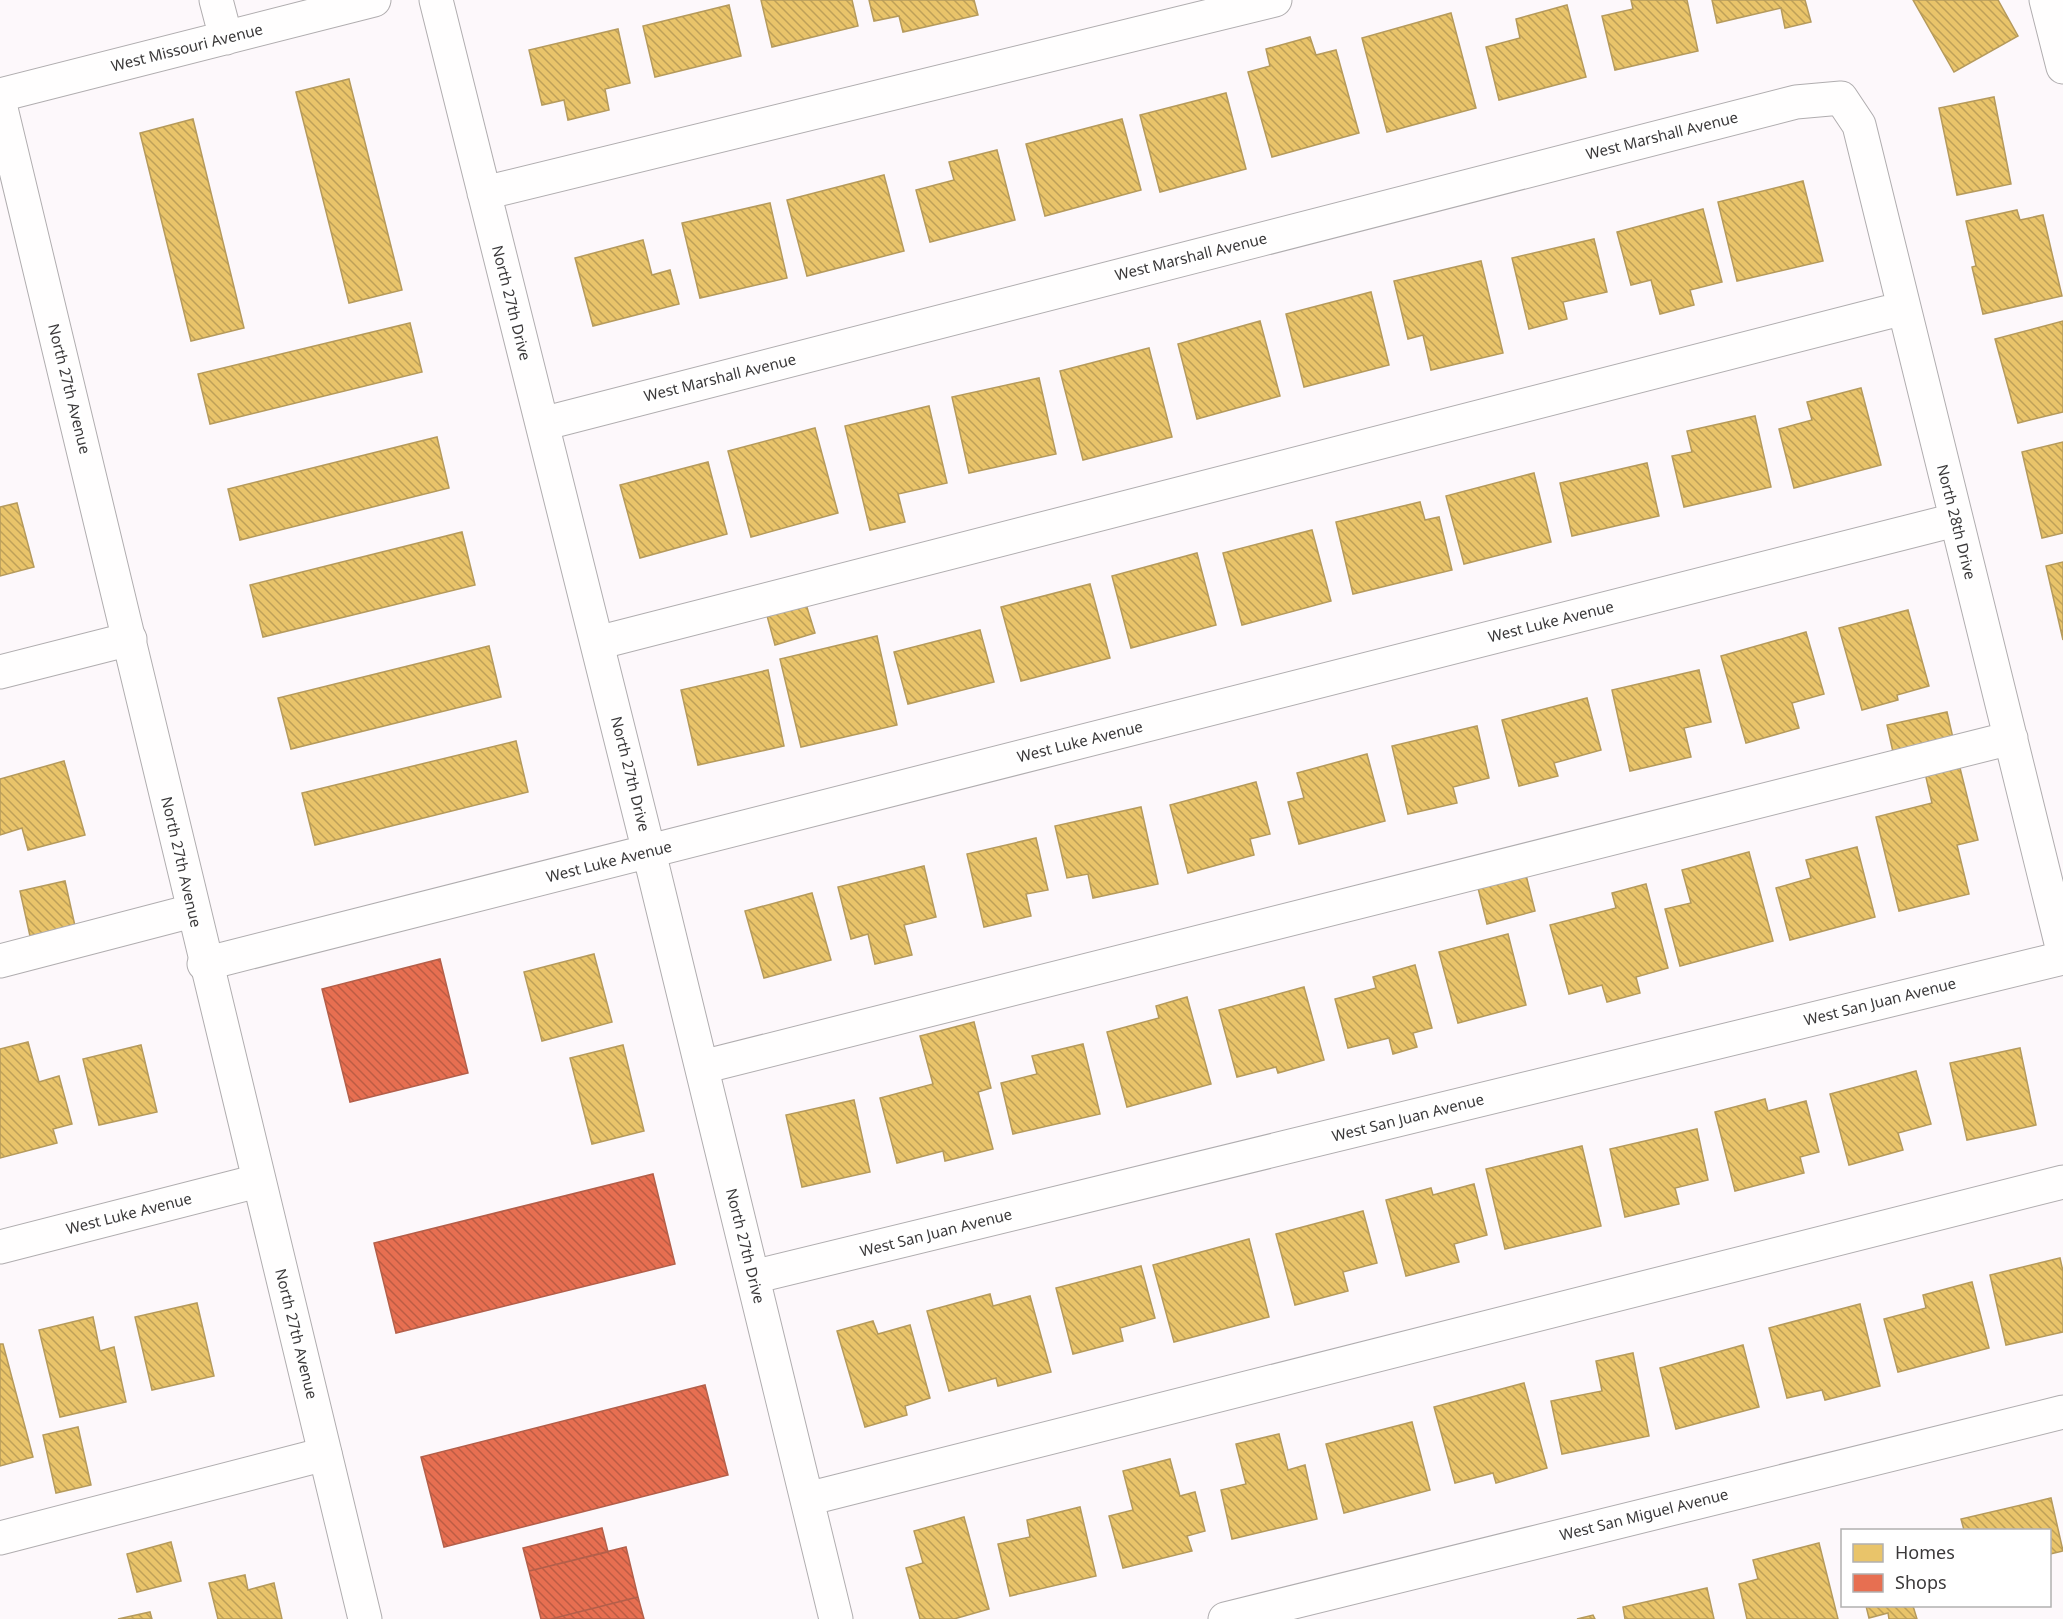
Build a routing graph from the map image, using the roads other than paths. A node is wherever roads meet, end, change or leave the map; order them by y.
1 (216, 0) edge
2 (374, 0) edge
3 (436, 0) edge
4 (1275, 0) edge
5 (2046, 0) edge
6 (226, 38) junction
7 (2063, 67) edge
8 (0, 95) edge
9 (1841, 98) joint
10 (0, 104) edge
11 (484, 193) junction
12 (1904, 308) junction
13 (542, 424) junction
14 (1955, 520) junction
15 (130, 639) junction
16 (597, 643) junction
17 (0, 672) edge
18 (2011, 738) junction
19 (649, 852) junction
20 (192, 911) junction
21 (2063, 951) edge
22 (2063, 958) edge
23 (0, 961) edge
24 (204, 964) junction
25 (702, 1067) junction
26 (258, 1181) junction
27 (2063, 1182) edge
28 (0, 1247) edge
29 (753, 1277) junction
30 (2063, 1412) edge
31 (325, 1454) junction
32 (807, 1499) junction
33 (0, 1538) edge
34 (365, 1619) edge
35 (836, 1619) edge
36 (1225, 1619) edge

1 - 6 street
2 - 6 street, West Missouri Avenue
3 - 11 street, North 27th Drive
4 - 11 street
5 - 7 street
6 - 8 street, West Missouri Avenue
9 - 12 street, North 28th Drive
9 - 13 street, West Marshall Avenue
10 - 15 street, North 27th Avenue
11 - 13 street, North 27th Drive
12 - 14 street, North 28th Drive
12 - 16 street
13 - 16 street, North 27th Drive
14 - 18 street, North 28th Drive
14 - 19 street, West Luke Avenue
15 - 17 street
15 - 20 street, North 27th Avenue
16 - 19 street, North 27th Drive
18 - 21 street, North 28th Drive
18 - 25 street
19 - 24 street, West Luke Avenue
19 - 25 street, North 27th Drive
20 - 23 street
20 - 24 street, North 27th Avenue
22 - 29 street, West San Juan Avenue
24 - 26 street, North 27th Avenue
25 - 29 street, North 27th Drive
26 - 28 street, West Luke Avenue
26 - 31 street, North 27th Avenue
27 - 32 street
29 - 32 street, North 27th Drive
30 - 36 street, West San Miguel Avenue
31 - 33 street
31 - 34 street, North 27th Avenue
32 - 35 street, North 27th Drive

